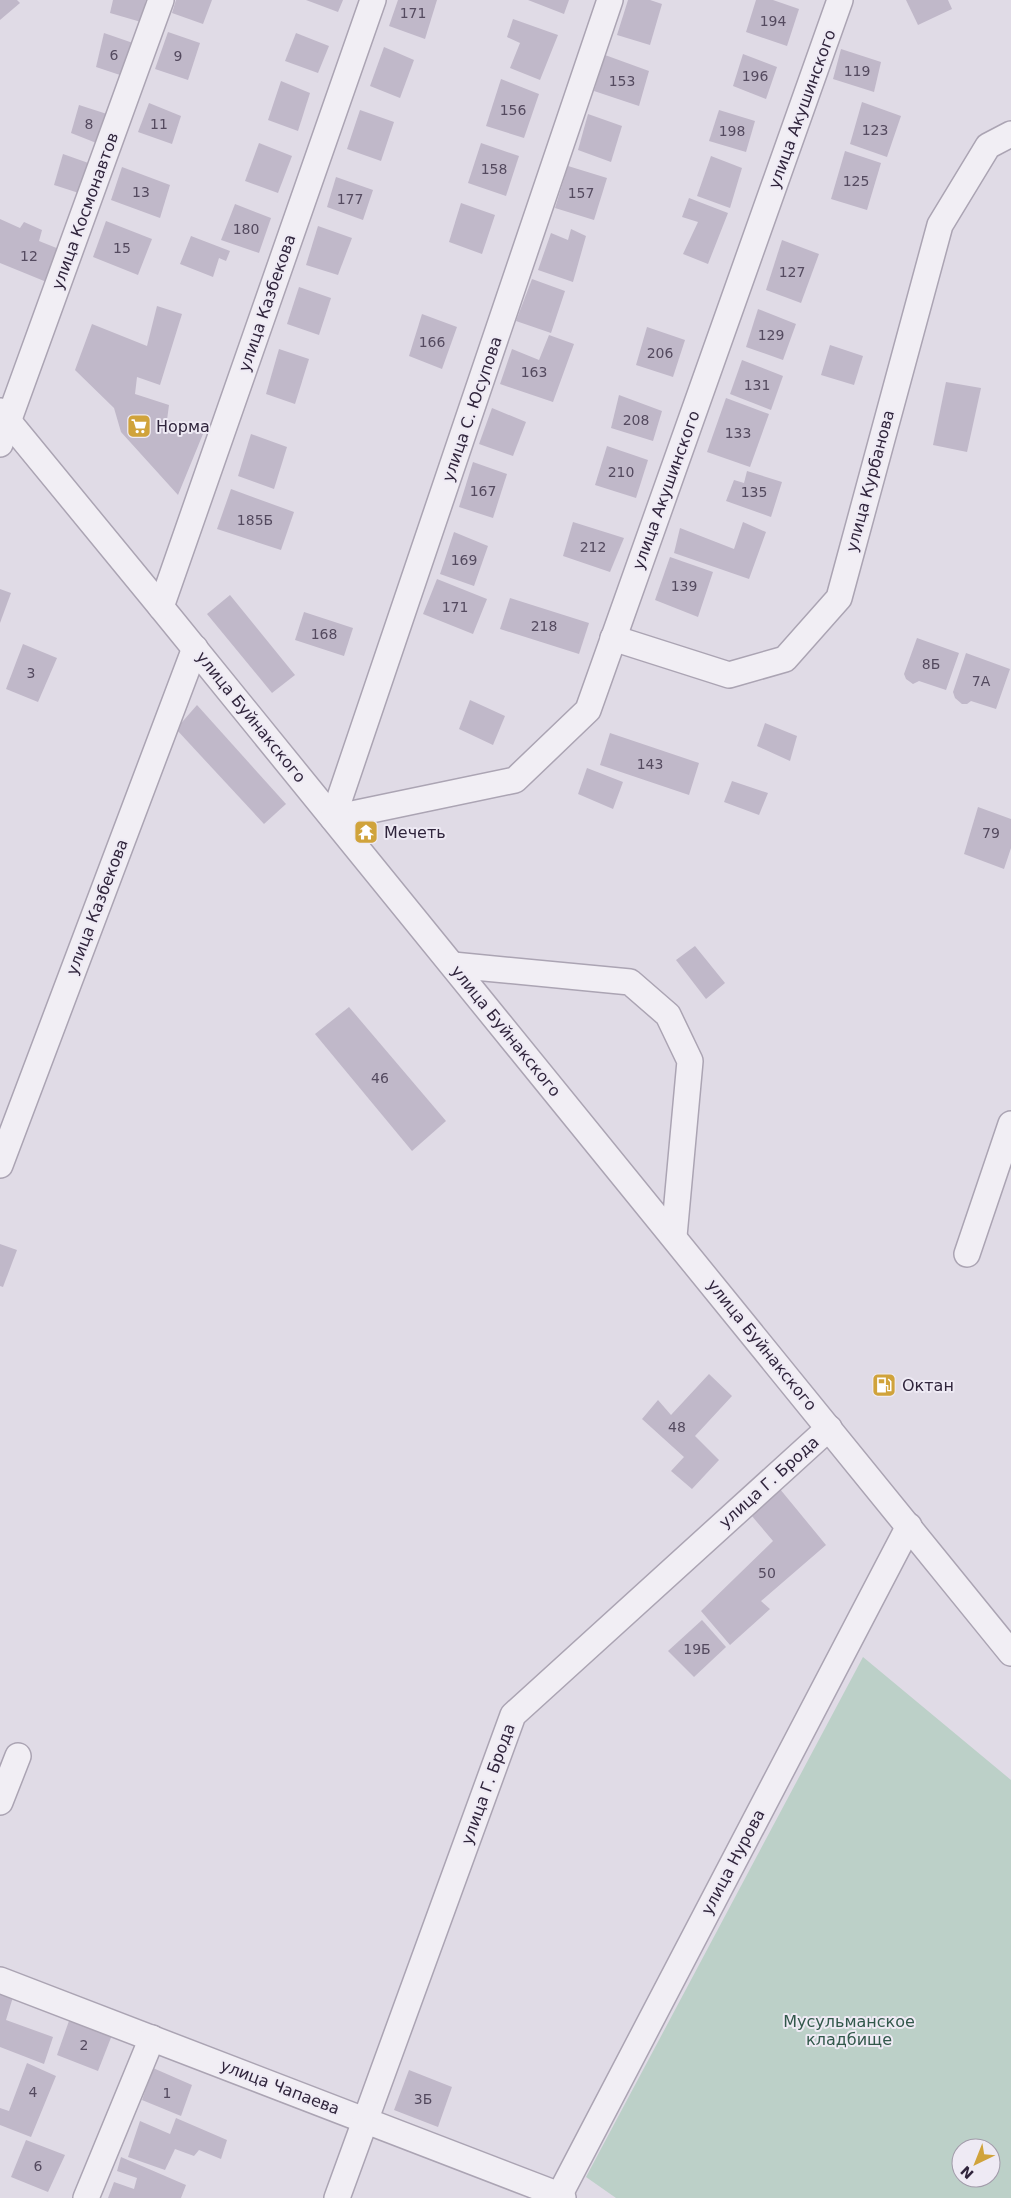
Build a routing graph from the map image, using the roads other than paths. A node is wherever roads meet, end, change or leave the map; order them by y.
1 (161, 0) edge
2 (373, 0) edge
3 (610, 0) edge
4 (840, 0) edge
5 (1011, 134) edge
6 (3, 425) edge
7 (161, 607) junction
8 (613, 638) junction
9 (195, 648) junction
10 (333, 818) junction
11 (453, 965) junction
12 (1011, 1124) edge
13 (0, 1165) edge
14 (674, 1236) junction
15 (967, 1254) dead end
16 (829, 1428) junction
17 (909, 1526) junction
18 (1011, 1653) edge
19 (18, 1756) dead end
20 (0, 1802) edge
21 (0, 1980) edge
22 (152, 2038) junction
23 (366, 2120) junction
24 (560, 2197) edge
25 (86, 2198) edge
26 (337, 2198) edge

1 - 6 street, улица Космонавтов
2 - 7 street, улица Казбекова
3 - 10 street, улица С. Юсупова
4 - 8 street, улица Акушинского
5 - 8 street, улица Курбанова
6 - 7 street, улица Буйнакского
7 - 9 street, улица Буйнакского
8 - 10 street, улица Акушинского
9 - 10 street, улица Буйнакского
9 - 13 street, улица Казбекова
10 - 11 street, улица Буйнакского
11 - 14 street, улица Буйнакского
11 - 14 street
12 - 15 street
14 - 16 street, улица Буйнакского
16 - 17 street, улица Буйнакского
16 - 23 street, улица Г. Брода
17 - 18 street, улица Буйнакского
17 - 24 street, улица Нурова
19 - 20 street
21 - 22 street, улица Чапаева
22 - 23 street, улица Чапаева
22 - 25 street
23 - 24 street, улица Чапаева
23 - 26 street, улица Г. Брода

